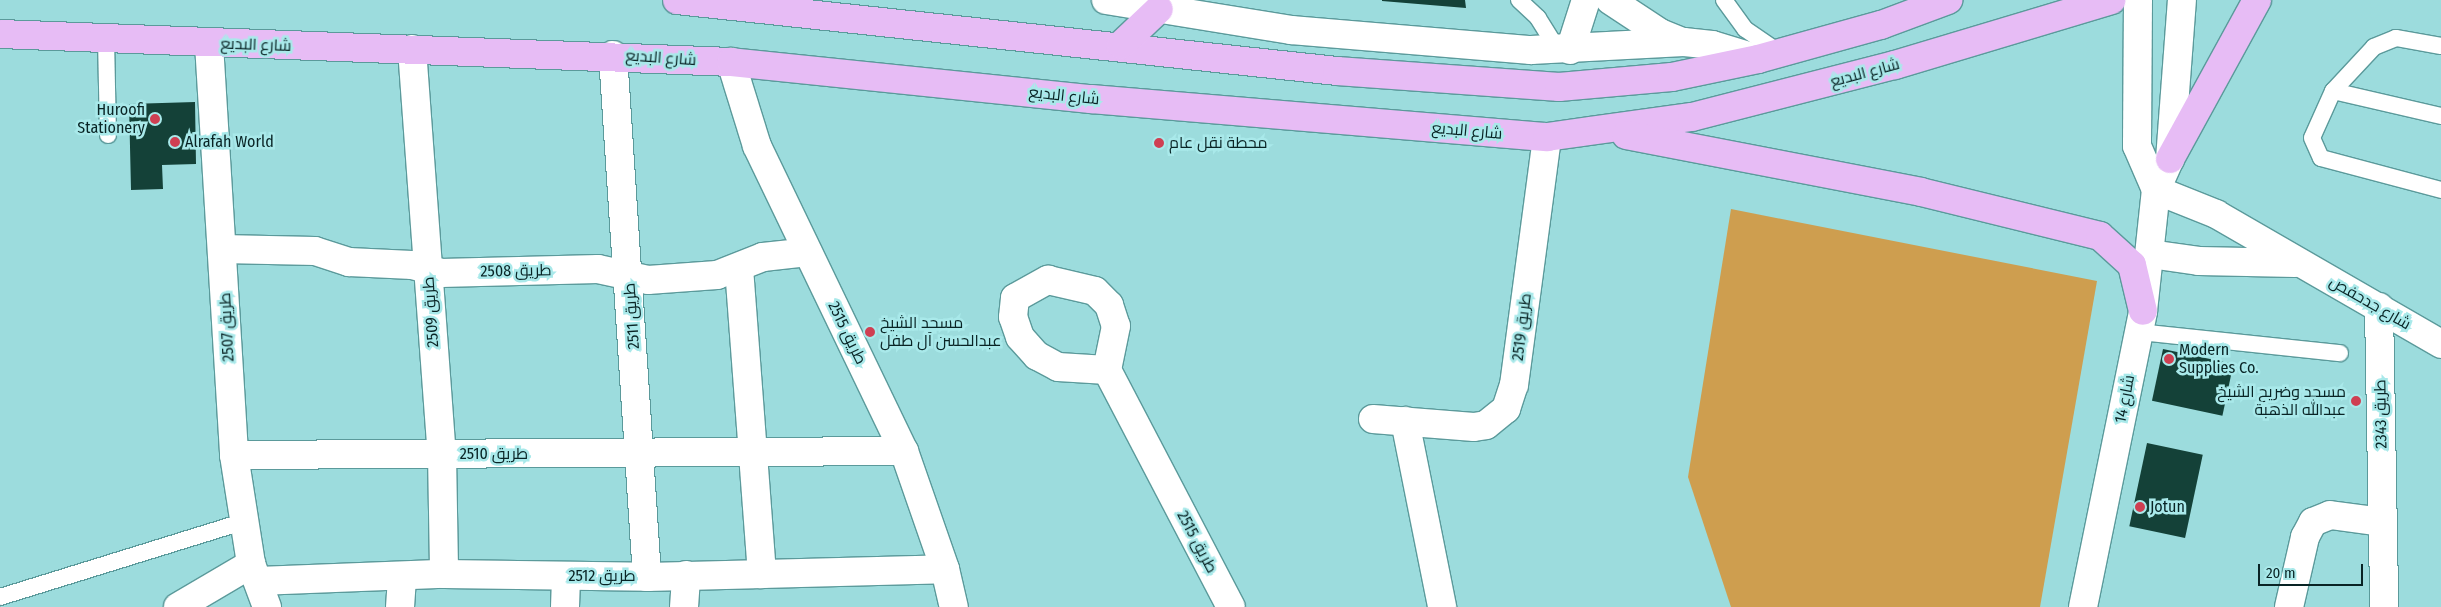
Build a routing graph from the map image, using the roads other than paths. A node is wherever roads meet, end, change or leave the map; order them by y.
1 (677, 0) edge
2 (1106, 0) edge
3 (1519, 0) edge
4 (1586, 0) edge
5 (1610, 0) edge
6 (1724, 0) edge
7 (1948, 0) edge
8 (2110, 0) edge
9 (2138, 0) edge
10 (2182, 0) edge
11 (2257, 0) edge
12 (1151, 4) edge
13 (785, 6) edge
14 (0, 34) edge
15 (106, 39) junction
16 (1684, 42) junction
17 (209, 44) junction
18 (1120, 45) junction
19 (2441, 46) edge
20 (412, 49) junction
21 (1564, 50) junction
22 (613, 55) junction
23 (1769, 56) junction
24 (731, 62) junction
25 (2333, 91) junction
26 (2441, 116) edge
27 (1608, 132) junction
28 (108, 135) dead end
29 (1546, 137) junction
30 (2170, 159) junction
31 (2156, 190) junction
32 (2441, 190) edge
33 (222, 249) junction
34 (808, 252) junction
35 (2150, 254) junction
36 (2298, 263) junction
37 (739, 268) junction
38 (428, 270) junction
39 (630, 277) junction
40 (2379, 307) junction
41 (2141, 322) junction
42 (2441, 344) edge
43 (2340, 353) dead end
44 (1107, 370) dead end
45 (1373, 419) dead end
46 (1405, 421) junction
47 (904, 451) junction
48 (754, 452) junction
49 (641, 453) junction
50 (442, 454) junction
51 (234, 456) junction
52 (244, 522) junction
53 (2382, 522) junction
54 (945, 569) junction
55 (254, 572) junction
56 (444, 574) junction
57 (762, 574) junction
58 (686, 575) junction
59 (566, 576) junction
60 (402, 577) junction
61 (647, 577) junction
62 (0, 597) edge
63 (178, 607) edge
64 (267, 607) edge
65 (400, 607) edge
66 (565, 607) edge
67 (684, 607) edge
68 (954, 607) edge
69 (1231, 607) edge
70 (1442, 607) edge
71 (2083, 607) edge
72 (2289, 607) edge
73 (2384, 607) edge

1 - 13 main road
2 - 12 street
3 - 21 lane
4 - 21 street
5 - 16 street
6 - 23 lane
7 - 23 main road
8 - 27 main road, شارع البديع
9 - 31 street, شارع 14
10 - 30 street, شارع 14
11 - 30 main road
12 - 18 main road
12 - 21 street
13 - 18 main road
14 - 15 main road, شارع البديع
15 - 17 main road, شارع البديع
15 - 28 lane
16 - 21 street
16 - 23 street
17 - 20 main road, شارع البديع
17 - 33 street, طريق 2507
18 - 23 main road
19 - 25 lane
20 - 22 main road, شارع البديع
20 - 38 street, طريق 2509
22 - 24 main road, شارع البديع
22 - 39 street, طريق 2511
24 - 29 main road, شارع البديع
24 - 34 street, طريق 2515
25 - 26 lane
25 - 32 lane
27 - 29 main road, شارع البديع
27 - 41 main road
29 - 46 street, طريق 2519
30 - 31 street, شارع 14
31 - 35 street, شارع 14
31 - 36 street, شارع جدحفص
33 - 38 street, طريق 2508
33 - 51 street, طريق 2507
34 - 37 street, طريق 2508
34 - 47 street, طريق 2515
35 - 36 street, شارع جدحفص
35 - 41 street, شارع 14
36 - 40 street, شارع جدحفص
37 - 39 street, طريق 2508
37 - 48 street
38 - 39 street, طريق 2508
38 - 50 street, طريق 2509
39 - 49 street, طريق 2511
40 - 42 street, شارع جدحفص
40 - 53 street, طريق 2343
41 - 43 lane
41 - 71 street, شارع 14
44 - 69 street, طريق 2515
45 - 46 street, طريق 2519
46 - 70 street
47 - 48 street, طريق 2510
47 - 54 street, طريق 2515
48 - 49 street, طريق 2510
48 - 57 street
49 - 50 street, طريق 2510
49 - 61 street, طريق 2511
50 - 51 street, طريق 2510
50 - 56 street, طريق 2509
51 - 52 street, طريق 2507
52 - 55 street, طريق 2507
52 - 62 lane
53 - 72 street
53 - 73 street, طريق 2343
54 - 57 street, طريق 2512
54 - 68 street, طريق 2515
55 - 60 street, طريق 2512
55 - 63 street
55 - 64 street, طريق 2507
56 - 59 street, طريق 2512
56 - 60 street, طريق 2512
57 - 58 street, طريق 2512
58 - 61 street, طريق 2512
58 - 67 street
59 - 61 street, طريق 2512
59 - 66 street
60 - 65 street

